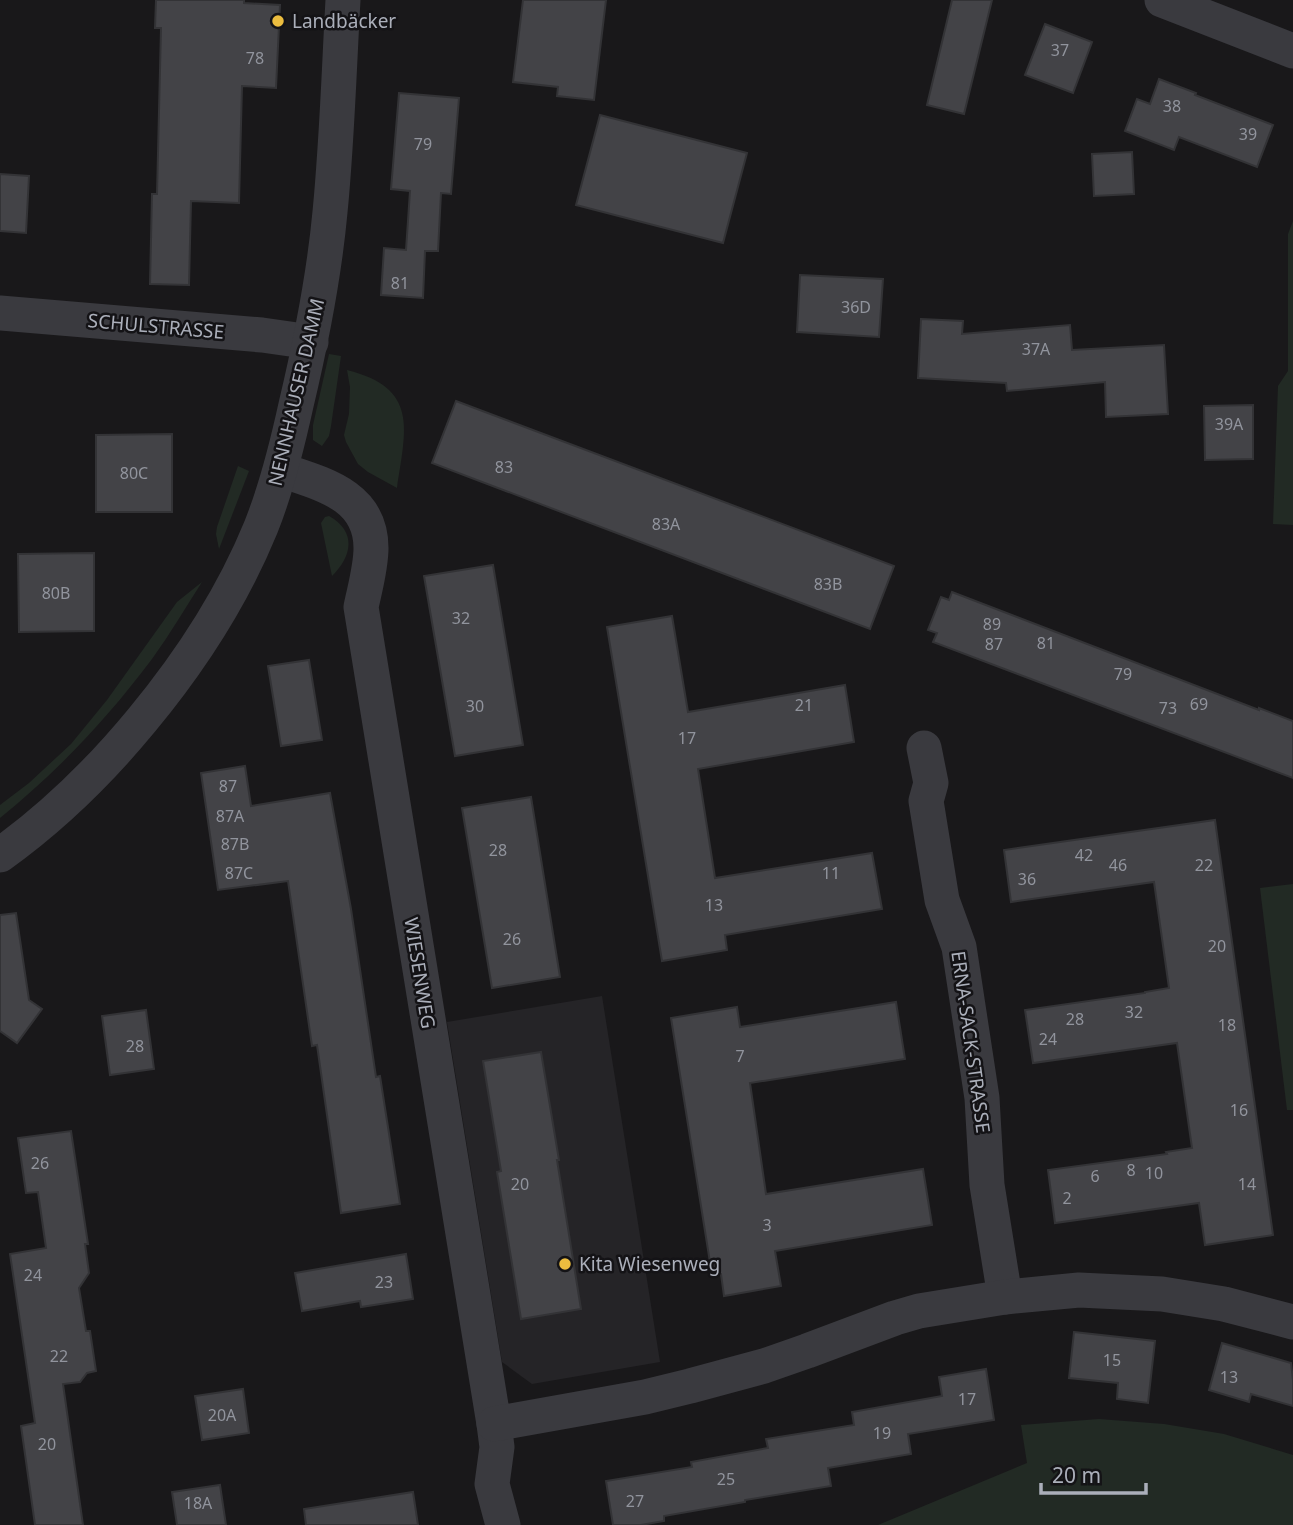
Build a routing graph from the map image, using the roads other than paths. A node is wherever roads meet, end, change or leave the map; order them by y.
1 (343, 0) edge
2 (1162, 0) edge
3 (1293, 51) edge
4 (0, 313) edge
5 (311, 342) junction
6 (281, 470) junction
7 (924, 748) dead end
8 (0, 855) edge
9 (1005, 1297) junction
10 (1293, 1322) edge
11 (494, 1424) junction
12 (503, 1525) edge

1 - 5 street, NENNHAUSER DAMM
2 - 3 street
4 - 5 street, SCHULSTRASSE
5 - 6 street, NENNHAUSER DAMM
6 - 8 street, NENNHAUSER DAMM
6 - 11 street, WIESENWEG
7 - 9 street, ERNA-SACK-STRASSE
9 - 10 street
9 - 11 street
11 - 12 street, WIESENWEG

